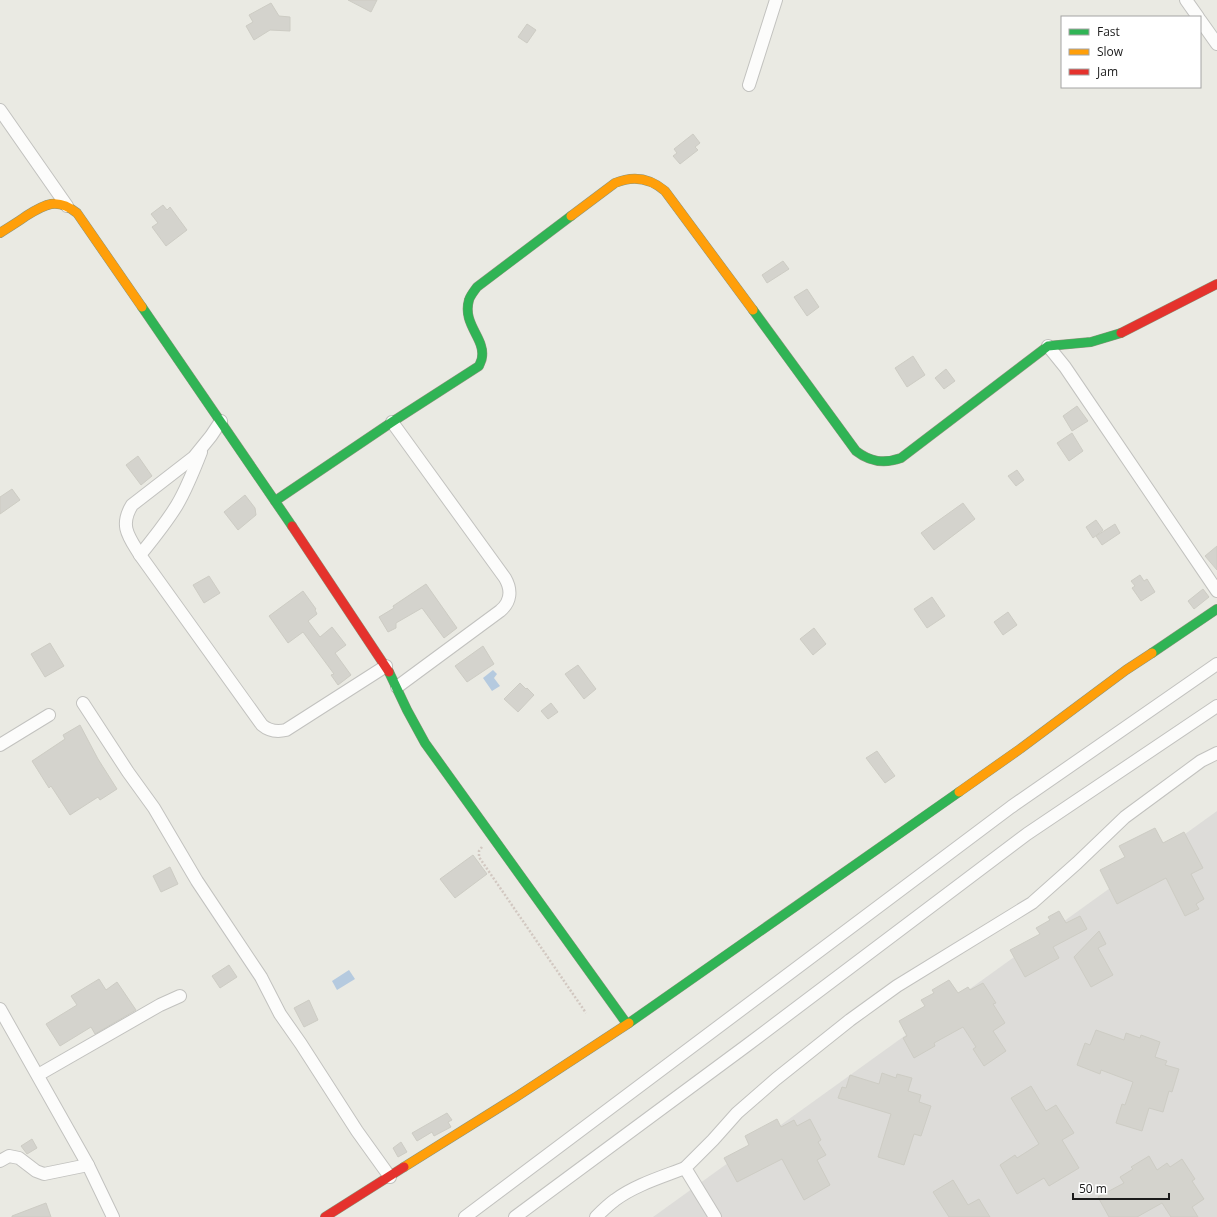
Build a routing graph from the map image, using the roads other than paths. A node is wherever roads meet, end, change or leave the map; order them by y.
1 (776, 0) edge
2 (1186, 0) edge
3 (1197, 16) edge
4 (1201, 21) edge
5 (1217, 44) edge
6 (749, 85) dead end
7 (0, 110) edge
8 (67, 206) junction
9 (0, 233) edge
10 (1217, 284) edge
11 (1048, 346) junction
12 (221, 421) junction
13 (392, 422) junction
14 (203, 447) junction
15 (275, 501) junction
16 (140, 555) junction
17 (1217, 591) edge
18 (1217, 609) edge
19 (1217, 664) edge
20 (386, 666) junction
21 (397, 687) junction
22 (83, 703) dead end
23 (1217, 706) edge
24 (49, 715) dead end
25 (0, 745) edge
26 (1217, 754) edge
27 (180, 996) dead end
28 (0, 1009) edge
29 (627, 1024) junction
30 (38, 1075) junction
31 (0, 1161) edge
32 (88, 1164) junction
33 (685, 1168) junction
34 (390, 1177) junction
35 (113, 1217) edge
36 (325, 1217) edge
37 (465, 1217) edge
38 (515, 1217) edge
39 (596, 1217) edge
40 (715, 1217) edge

1 - 6 street
2 - 3 street
4 - 5 street
7 - 8 street
8 - 9 street
8 - 12 street
10 - 11 street
11 - 13 street
11 - 17 street
12 - 14 street
12 - 15 street
13 - 15 street
13 - 21 street
14 - 16 street
14 - 16 street
15 - 20 street
16 - 20 street
18 - 29 street
19 - 37 street
20 - 21 street
21 - 29 street
22 - 34 street
23 - 38 street
24 - 25 street
26 - 33 street
27 - 30 street
28 - 30 street
29 - 34 street
30 - 32 street
31 - 32 street
32 - 35 street
33 - 39 street
33 - 40 street
34 - 36 street

